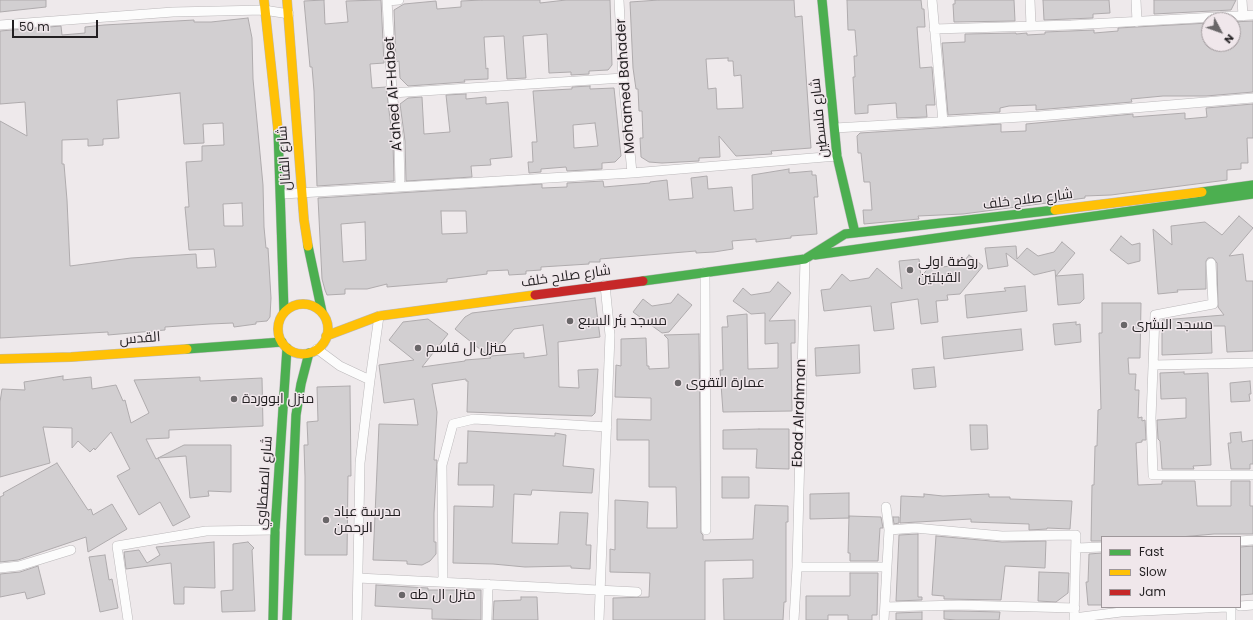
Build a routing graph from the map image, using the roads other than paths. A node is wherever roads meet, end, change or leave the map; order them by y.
1 (264, 0) edge
2 (288, 0) edge
3 (387, 0) edge
4 (399, 0) edge
5 (619, 0) edge
6 (822, 0) edge
7 (932, 0) edge
8 (1030, 0) edge
9 (1136, 0) edge
10 (1242, 0) edge
11 (264, 10) junction
12 (288, 14) junction
13 (1253, 15) edge
14 (1243, 16) junction
15 (1137, 22) junction
16 (0, 25) edge
17 (1031, 26) junction
18 (934, 29) junction
19 (623, 78) junction
20 (392, 93) junction
21 (1253, 98) edge
22 (943, 122) junction
23 (835, 128) junction
24 (837, 156) junction
25 (632, 173) junction
26 (1253, 185) edge
27 (400, 187) junction
28 (302, 193) junction
29 (283, 194) junction
30 (1253, 194) edge
31 (854, 233) junction
32 (808, 257) junction
33 (1211, 263) dead end
34 (705, 272) junction
35 (605, 286) junction
36 (284, 312) junction
37 (322, 312) junction
38 (378, 316) junction
39 (326, 336) junction
40 (284, 345) junction
41 (313, 351) junction
42 (0, 359) edge
43 (1253, 363) edge
44 (1153, 365) junction
45 (370, 380) junction
46 (607, 427) junction
47 (1253, 475) edge
48 (886, 507) dead end
49 (275, 530) junction
50 (706, 530) dead end
51 (889, 530) junction
52 (1241, 540) edge
53 (1253, 540) edge
54 (1101, 547) edge
55 (1077, 548) junction
56 (71, 550) dead end
57 (797, 567) junction
58 (887, 567) junction
59 (0, 568) edge
60 (358, 578) junction
61 (442, 582) junction
62 (488, 584) junction
63 (601, 590) junction
64 (637, 592) dead end
65 (1253, 605) edge
66 (1241, 606) edge
67 (885, 607) junction
68 (1075, 608) junction
69 (1206, 608) edge
70 (1231, 608) edge
71 (1074, 619) edge
72 (128, 620) edge
73 (273, 620) edge
74 (287, 620) edge
75 (357, 620) edge
76 (486, 620) edge
77 (599, 620) edge
78 (794, 620) edge
79 (884, 620) edge
80 (1231, 620) edge

1 - 11 main road, شارع القنال
2 - 12 main road, شارع القنال
3 - 4 street
3 - 20 street, A'ahed Al-Habet
5 - 19 street, Mohamed Bahader
6 - 23 main road, شارع فلسطين
7 - 18 street
8 - 17 street
9 - 15 street
10 - 14 street
11 - 12 street
11 - 16 street
11 - 29 main road, شارع القنال
12 - 28 main road, شارع القنال
13 - 14 street
14 - 15 street
15 - 17 street
17 - 18 street
18 - 22 street
19 - 20 street
19 - 25 street, Mohamed Bahader
20 - 27 street, A'ahed Al-Habet
21 - 22 street
22 - 23 street
23 - 24 main road, شارع فلسطين
24 - 25 street
24 - 31 main road, شارع فلسطين
25 - 27 street
26 - 31 main road, شارع صلاح خلف
27 - 28 street
28 - 29 street
28 - 37 main road, شارع القنال
29 - 36 main road, شارع القنال
30 - 32 main road, شارع صلاح خلف
31 - 32 main road, شارع صلاح خلف
32 - 34 main road, شارع صلاح خلف
32 - 57 street, Ebad Alrahman
33 - 44 street
34 - 35 main road, شارع صلاح خلف
34 - 50 street
35 - 38 main road, شارع صلاح خلف
35 - 46 street
36 - 37 main road
36 - 40 main road
37 - 39 main road
38 - 39 main road, شارع صلاح خلف
38 - 45 street
39 - 41 main road
40 - 41 main road
40 - 42 main road, القدس
40 - 49 main road, شارع الصفطاوي
41 - 45 street
41 - 74 main road, شارع الصفطاوي
43 - 44 street
44 - 47 street
45 - 60 street
46 - 61 street
46 - 63 street
48 - 51 street
49 - 72 street
49 - 73 main road, شارع الصفطاوي
51 - 55 street
51 - 58 street
52 - 53 street
54 - 55 street
55 - 68 street
56 - 59 street
57 - 58 street
57 - 78 street, Ebad Alrahman
58 - 67 street
60 - 61 street
60 - 75 street
61 - 62 street
62 - 63 street
62 - 76 street
63 - 64 street
63 - 77 street
65 - 66 street
67 - 68 street
67 - 79 street
68 - 71 street
69 - 71 street
70 - 80 street

